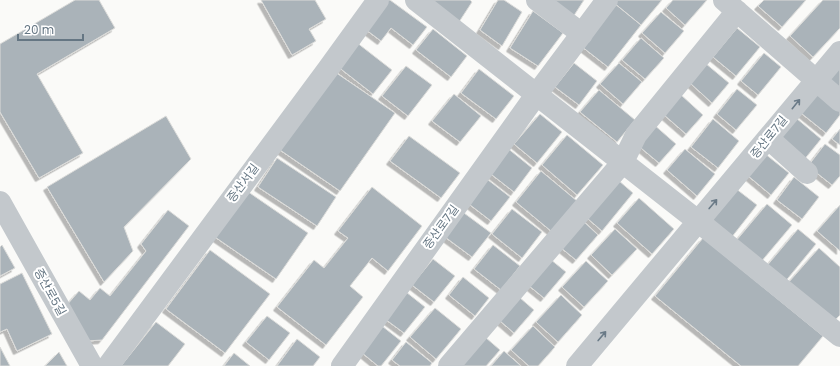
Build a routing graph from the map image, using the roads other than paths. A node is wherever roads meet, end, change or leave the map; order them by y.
1 (378, 0) edge
2 (416, 0) edge
3 (537, 0) edge
4 (607, 0) edge
5 (731, 5) edge
6 (582, 34) junction
7 (840, 52) edge
8 (816, 80) junction
9 (536, 95) junction
10 (840, 100) edge
11 (768, 138) junction
12 (623, 162) junction
13 (806, 173) dead end
14 (3, 216) edge
15 (699, 222) junction
16 (840, 336) edge
17 (347, 364) edge
18 (92, 366) edge
19 (108, 366) edge
20 (448, 366) edge
21 (577, 366) edge

1 - 19 street, 증산서길
2 - 9 street
3 - 6 street
4 - 6 street, 증산로7길
5 - 8 street
5 - 12 street
6 - 9 street, 증산로7길
7 - 8 street, 증산로7길
8 - 10 street
11 -> 8 street, 증산로7길
9 - 12 street
9 - 17 street, 증산로7길
11 - 13 street
15 -> 11 street, 증산로7길
12 - 15 street
12 - 20 street
14 - 18 street, 증산로5길
15 - 16 street
21 -> 15 street, 증산로7길

